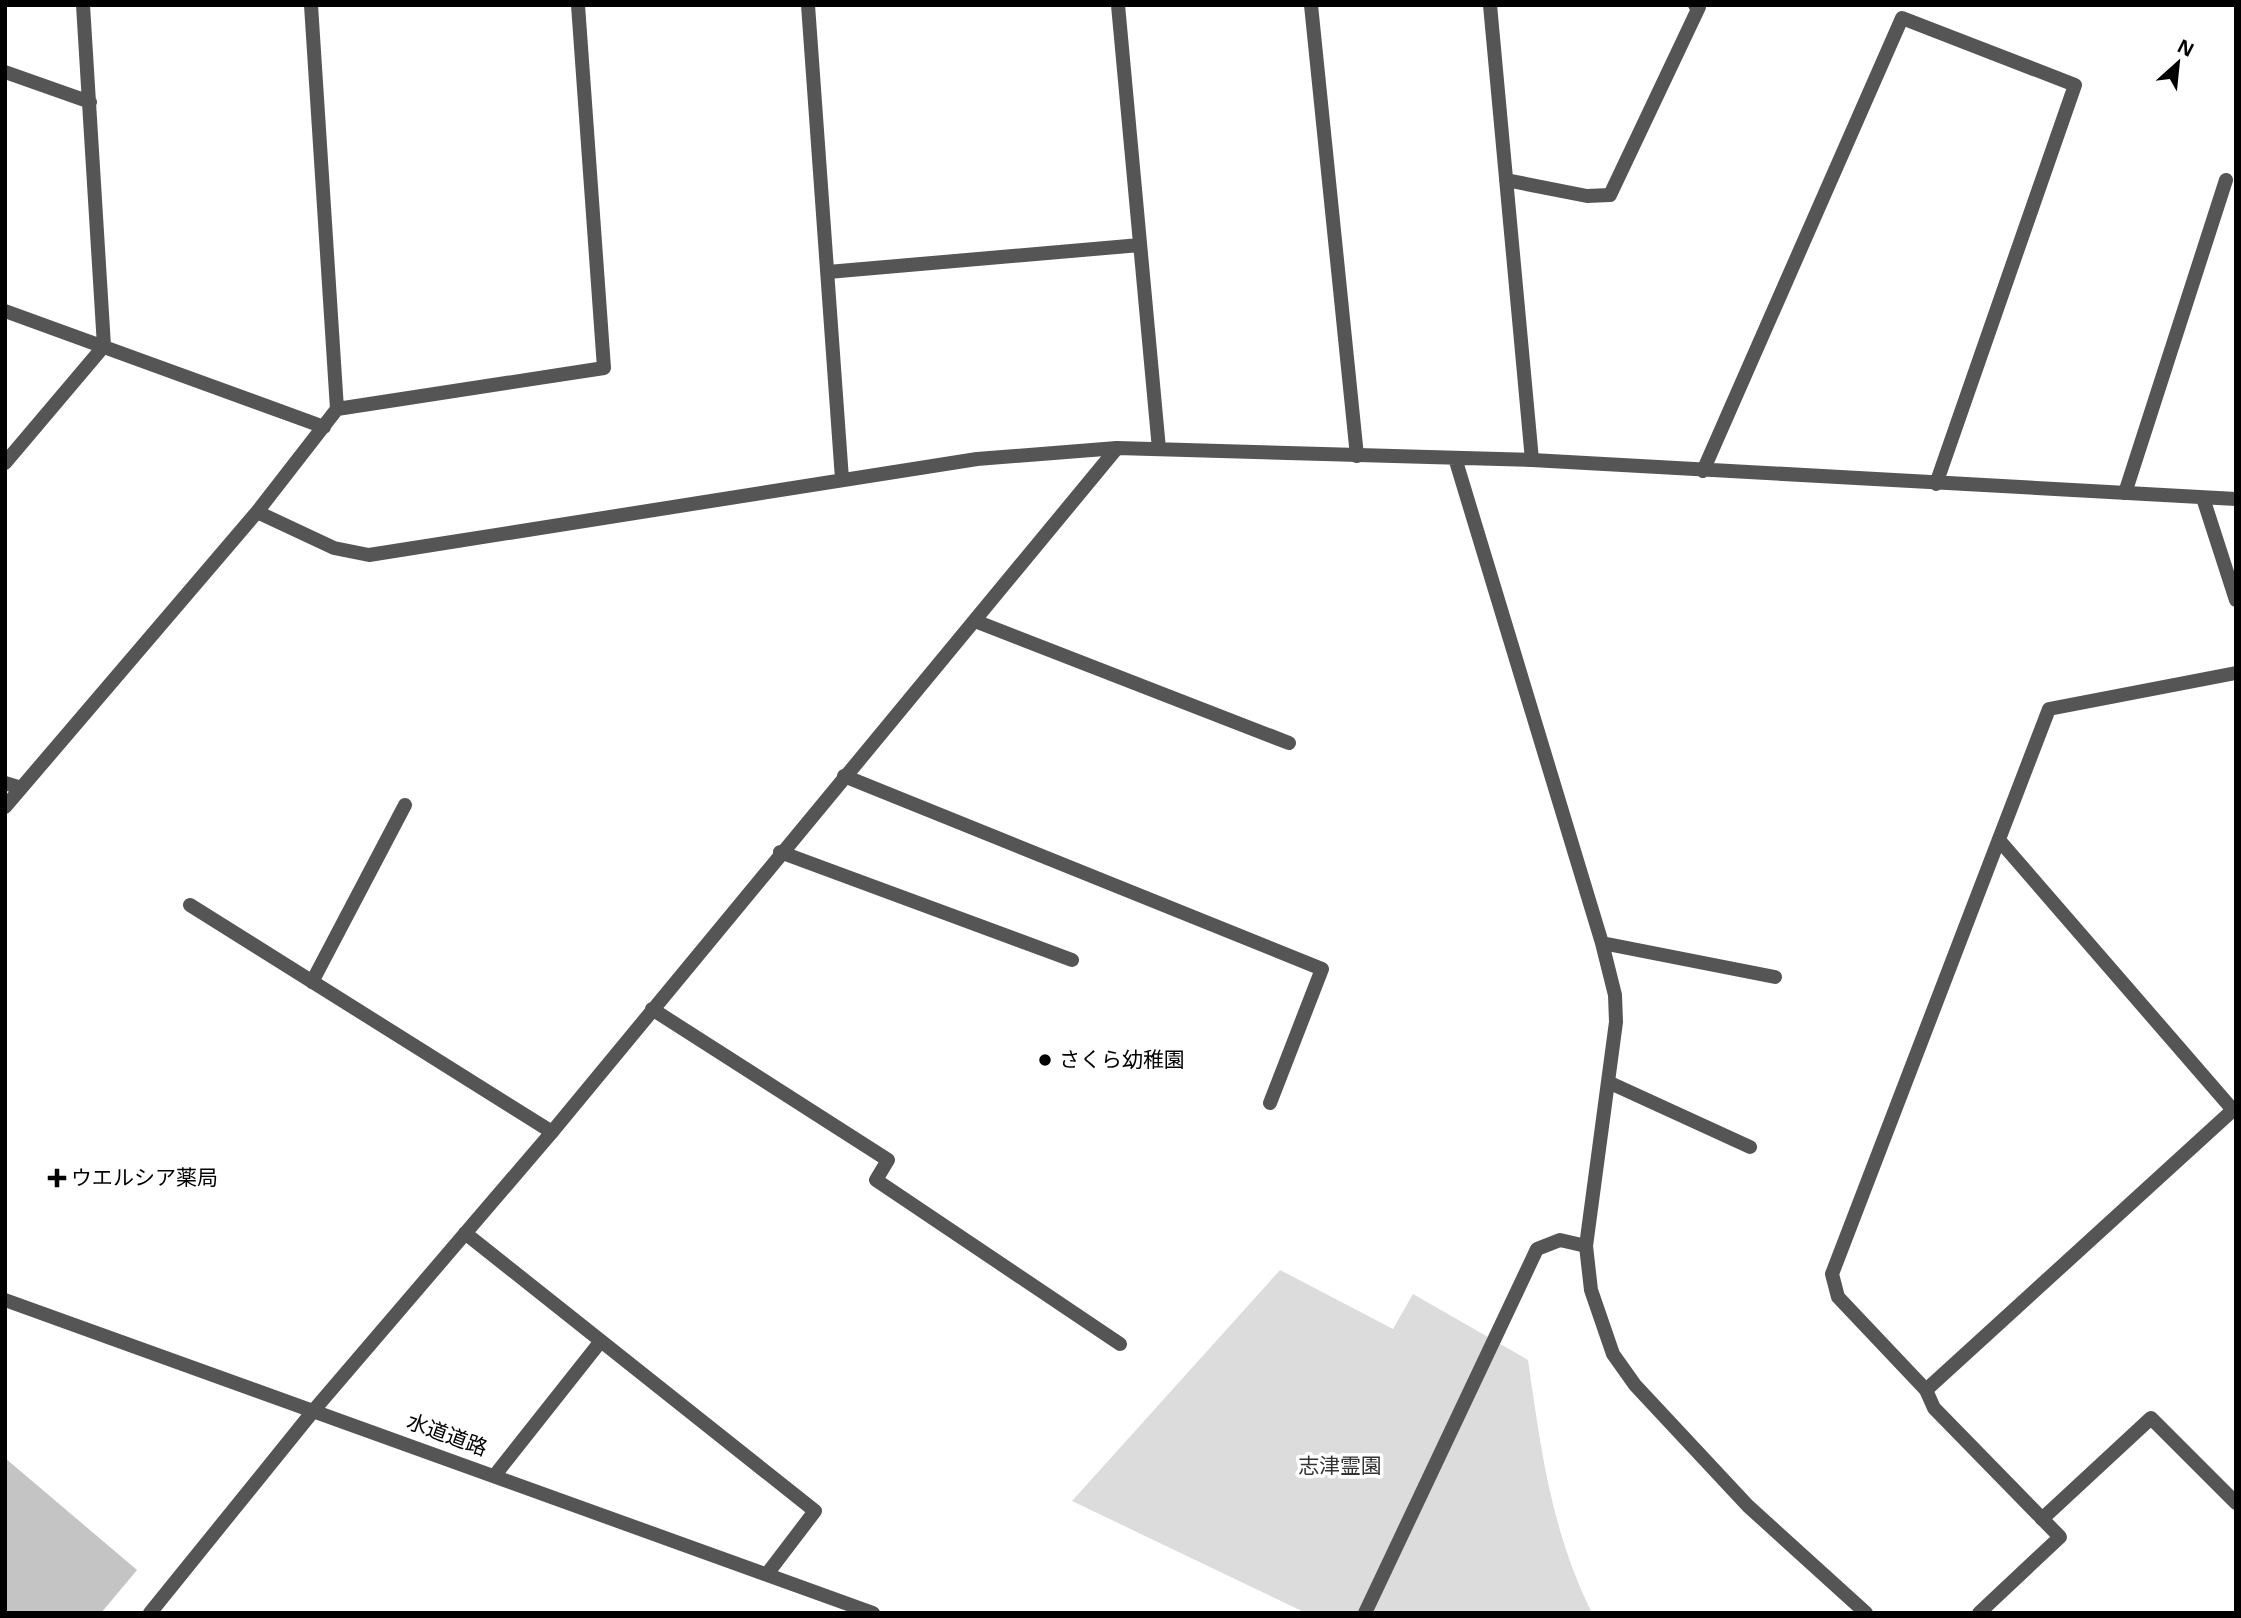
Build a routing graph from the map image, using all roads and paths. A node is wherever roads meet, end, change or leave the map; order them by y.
1 (83, 5) edge
2 (311, 5) edge
3 (578, 5) edge
4 (808, 5) edge
5 (1118, 5) edge
6 (1311, 5) edge
7 (1490, 5) edge
8 (1695, 5) edge
9 (5, 72) edge
10 (90, 102) junction
11 (1506, 180) junction
12 (2226, 180) dead end
13 (1140, 245) junction
14 (828, 272) junction
15 (5, 311) edge
16 (104, 346) junction
17 (337, 409) junction
18 (324, 427) junction
19 (1117, 448) junction
20 (1159, 449) junction
21 (1357, 456) junction
22 (1455, 458) junction
23 (1532, 460) junction
24 (5, 463) edge
25 (1703, 471) junction
26 (842, 479) junction
27 (1936, 484) junction
28 (2125, 493) junction
29 (2203, 498) junction
30 (2236, 499) edge
31 (257, 512) junction
32 (2236, 600) edge
33 (975, 621) junction
34 (2236, 673) edge
35 (1289, 743) dead end
36 (844, 776) junction
37 (5, 783) edge
38 (21, 788) junction
39 (405, 805) dead end
40 (5, 807) edge
41 (1999, 840) junction
42 (780, 852) junction
43 (190, 905) dead end
44 (1602, 943) junction
45 (1072, 960) dead end
46 (1775, 977) dead end
47 (312, 982) junction
48 (652, 1009) junction
49 (1608, 1082) junction
50 (1270, 1103) dead end
51 (552, 1132) junction
52 (1750, 1147) dead end
53 (465, 1233) junction
54 (1586, 1246) junction
55 (5, 1300) edge
56 (601, 1341) junction
57 (1120, 1344) dead end
58 (1926, 1390) junction
59 (314, 1410) junction
60 (495, 1475) junction
61 (2236, 1503) edge
62 (2042, 1519) junction
63 (767, 1574) junction
64 (150, 1613) edge
65 (873, 1613) edge
66 (1365, 1613) edge
67 (1866, 1613) edge
68 (1979, 1613) edge

1 - 10 street
2 - 17 street
3 - 17 street
4 - 14 street
5 - 13 street
6 - 21 street
7 - 11 street
8 - 11 street
9 - 10 street
10 - 16 street
11 - 23 street
12 - 28 street
13 - 14 street
13 - 20 street
14 - 26 street
15 - 16 street
16 - 18 street
16 - 24 street
17 - 18 street
18 - 31 street
19 - 20 street
19 - 26 street
19 - 33 street
20 - 21 street
21 - 22 street
22 - 23 street
22 - 44 street
23 - 25 street
25 - 27 street
25 - 27 street
26 - 31 street
27 - 28 street
28 - 29 street
29 - 30 street
29 - 32 street
31 - 38 street
33 - 35 street
33 - 36 street
34 - 41 street
36 - 42 street
36 - 50 street
37 - 38 street
38 - 40 street
39 - 47 street
41 - 58 street
41 - 58 street
42 - 45 street
42 - 48 street
43 - 47 street
44 - 46 street
44 - 49 street
47 - 51 street
48 - 51 street
48 - 57 street
49 - 52 street
49 - 54 street
51 - 53 street
53 - 56 street
53 - 59 street
54 - 66 street
54 - 67 street
55 - 59 street, 水道道路
56 - 60 street
56 - 63 street
58 - 62 street
59 - 60 street, 水道道路
59 - 64 street
60 - 63 street, 水道道路
61 - 62 street
62 - 68 street
63 - 65 street, 水道道路

